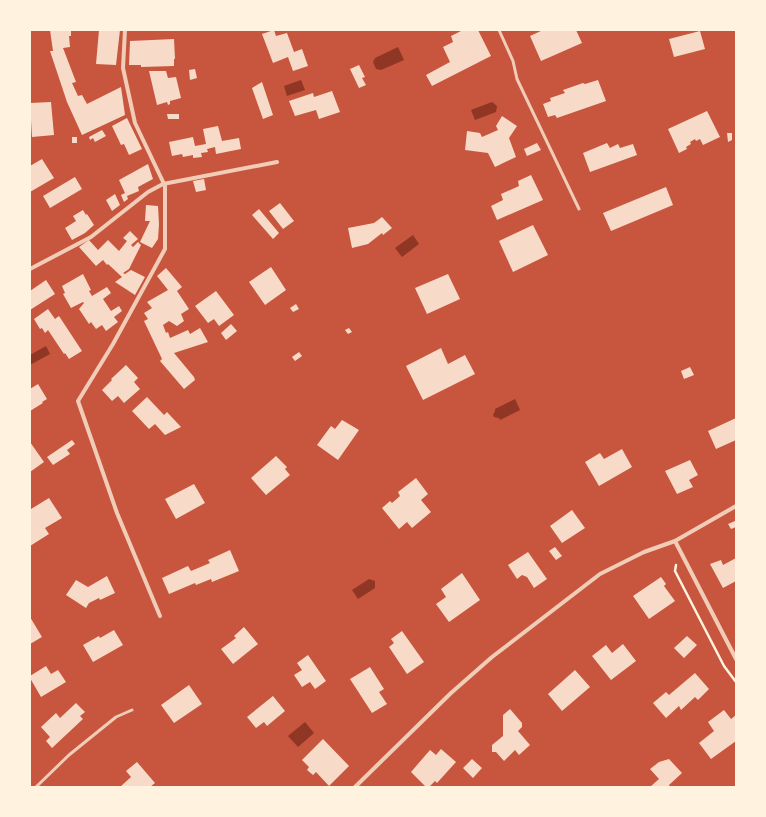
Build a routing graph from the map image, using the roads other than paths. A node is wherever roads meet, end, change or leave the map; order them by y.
1 (126, 30) edge
2 (499, 30) edge
3 (277, 162) dead end
4 (163, 184) junction
5 (579, 210) dead end
6 (30, 269) edge
7 (736, 506) edge
8 (674, 541) junction
9 (160, 616) dead end
10 (736, 659) edge
11 (132, 710) dead end
12 (36, 787) edge
13 (355, 787) edge

1 - 4 street
2 - 5 lane
3 - 4 street
4 - 6 street
4 - 9 street
7 - 8 street
8 - 10 street
8 - 13 street
11 - 12 lane

